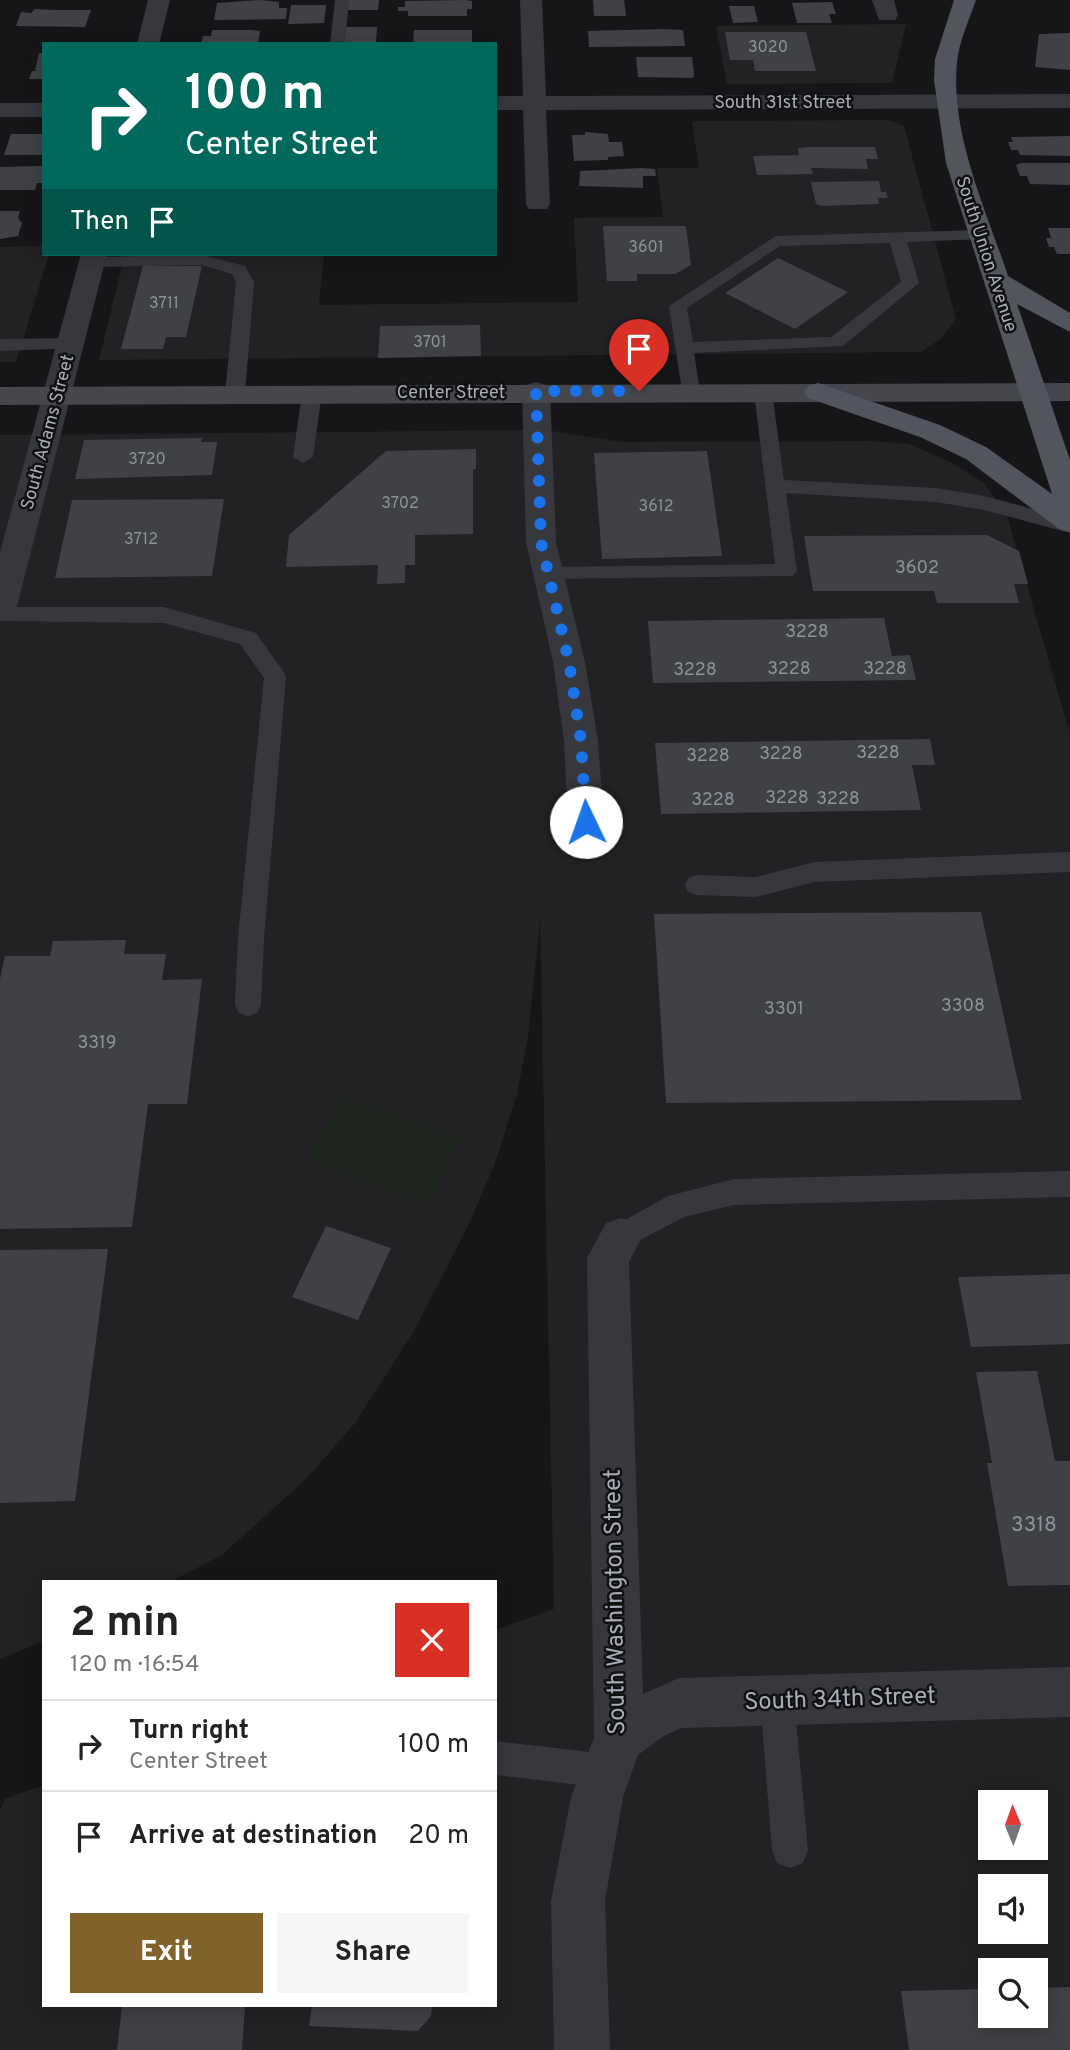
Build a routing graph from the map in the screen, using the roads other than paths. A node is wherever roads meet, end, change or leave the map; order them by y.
1 (159, 0) edge
2 (342, 0) edge
3 (531, 0) edge
4 (965, 0) edge
5 (148, 42) edge
6 (337, 42) edge
7 (946, 101) junction
8 (1070, 101) edge
9 (497, 103) edge
10 (536, 103) junction
11 (0, 110) edge
12 (42, 110) edge
13 (538, 204) dead end
14 (980, 235) junction
15 (897, 238) junction
16 (93, 258) edge
17 (996, 281) junction
18 (1070, 324) edge
19 (70, 344) junction
20 (0, 345) edge
21 (684, 348) junction
22 (536, 391) junction
23 (691, 391) junction
24 (763, 391) junction
25 (818, 392) junction
26 (1032, 392) junction
27 (1070, 392) edge
28 (312, 393) junction
29 (235, 394) junction
30 (0, 396) edge
31 (56, 396) junction
32 (303, 457) dead end
33 (775, 486) junction
34 (1070, 504) edge
35 (1070, 524) edge
36 (548, 573) junction
37 (0, 612) edge
38 (586, 822) dead end
39 (1070, 862) edge
40 (697, 885) dead end
41 (248, 1005) dead end
42 (1070, 1184) edge
43 (621, 1237) joint
44 (1070, 1692) edge
45 (776, 1699) junction
46 (613, 1754) junction
47 (497, 1758) edge
48 (790, 1850) dead end
49 (582, 2050) edge

1 - 5 street
2 - 6 lane
3 - 10 street
4 - 7 main road, South Union Avenue
7 - 8 street, South 31st Street
7 - 10 street, South 31st Street
7 - 14 main road, South Union Avenue
9 - 10 street, South 31st Street
10 - 13 street
11 - 12 street
14 - 15 lane
14 - 17 main road, South Union Avenue
15 - 21 lane
15 - 21 lane
16 - 19 street, South Adams Street
16 - 29 lane
17 - 18 main road
17 - 26 main road, South Union Avenue
19 - 20 lane
19 - 31 street, South Adams Street
21 - 23 lane
22 - 23 main road, Center Street
22 - 28 main road, Center Street
22 - 36 street
23 - 24 main road, Center Street
24 - 25 main road, Center Street
24 - 33 lane
25 - 26 main road, Center Street
25 - 35 main road
26 - 27 main road, Center Street
26 - 34 main road, South Union Avenue
28 - 29 main road, Center Street
28 - 32 lane
29 - 31 main road, Center Street
30 - 31 main road, Center Street
31 - 37 street, South Adams Street
33 - 35 lane
33 - 36 lane
36 - 38 street
37 - 41 lane
39 - 40 lane
42 - 43 lane
43 - 46 street, South Washington Street
44 - 45 street, South 34th Street
45 - 46 street, South 34th Street
45 - 48 lane
46 - 47 lane
46 - 49 street, South Washington Street

